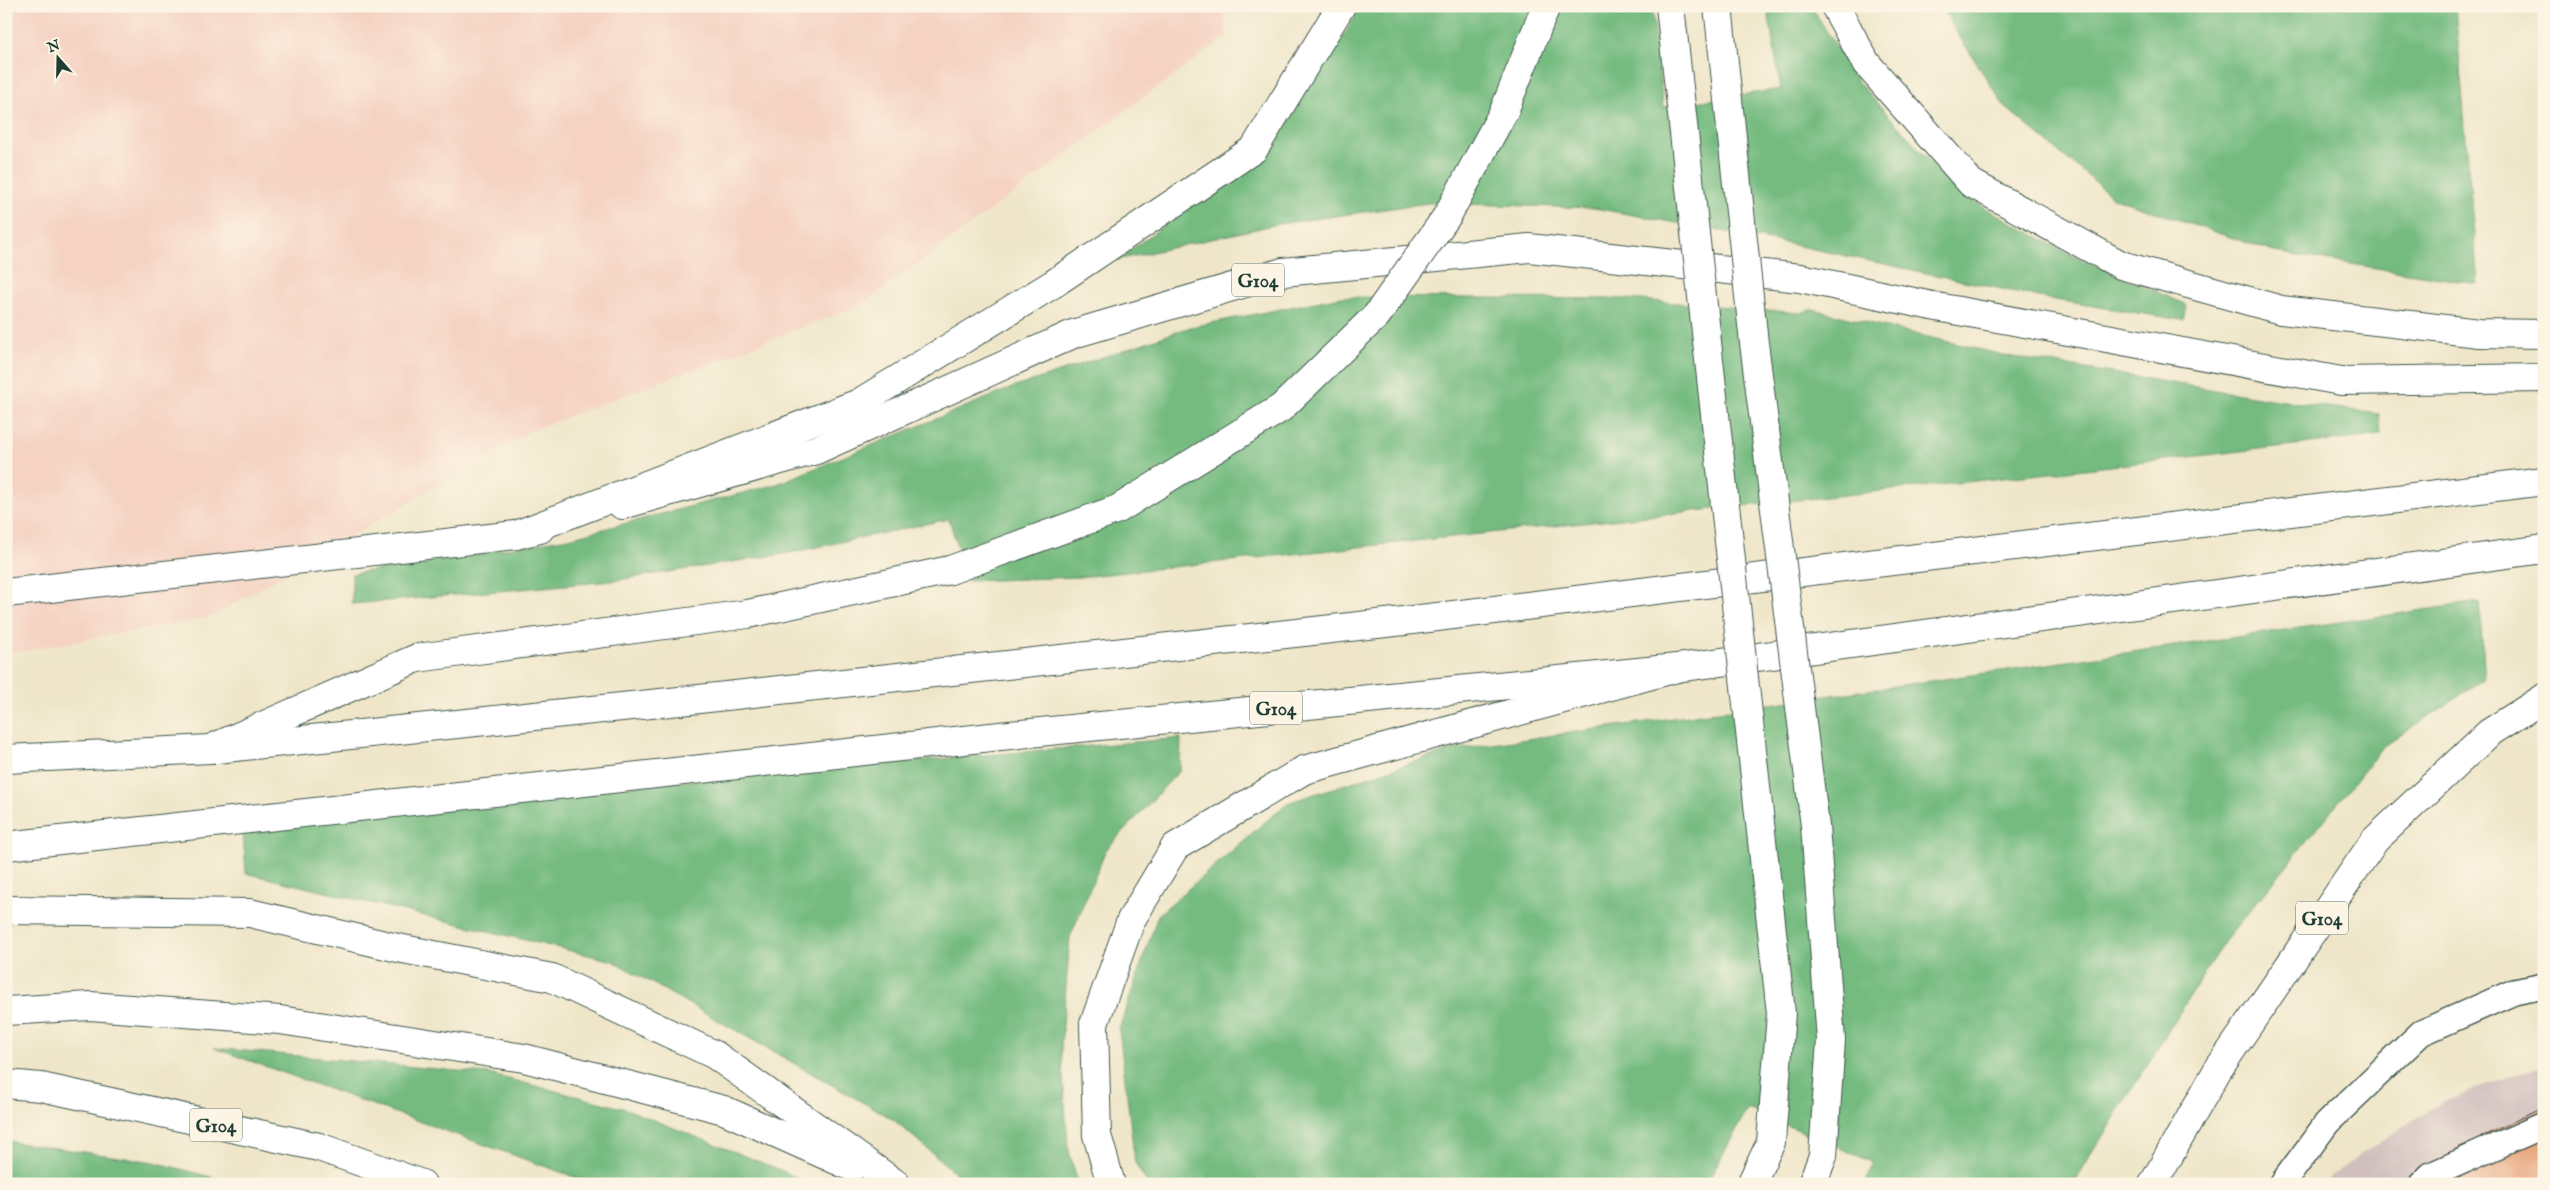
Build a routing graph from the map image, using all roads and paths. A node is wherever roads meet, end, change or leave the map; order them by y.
1 (1341, 6) edge
2 (1546, 6) edge
3 (1670, 6) edge
4 (1718, 6) edge
5 (1835, 6) edge
6 (2544, 334) edge
7 (2544, 378) edge
8 (2544, 481) edge
9 (516, 535) junction
10 (2544, 549) edge
11 (6, 592) edge
12 (1677, 668) junction
13 (2544, 698) edge
14 (210, 749) junction
15 (6, 760) edge
16 (6, 771) edge
17 (6, 846) edge
18 (6, 910) edge
19 (2544, 986) edge
20 (6, 1011) edge
21 (6, 1084) edge
22 (2544, 1125) edge
23 (422, 1184) edge
24 (888, 1184) edge
25 (896, 1184) edge
26 (1111, 1184) edge
27 (1751, 1184) edge
28 (1812, 1184) edge
29 (2153, 1184) edge
30 (2282, 1184) edge
31 (2422, 1184) edge

1 - 9 highway
2 - 14 highway, bridge
3 - 27 highway, bridge
4 - 28 highway, bridge
5 - 6 highway
7 - 9 highway, G104
8 - 14 highway
9 - 11 highway, G104
10 - 12 highway, G104
12 - 17 highway, G104
12 - 26 highway
13 - 29 highway, G104
14 - 15 highway
14 - 16 highway
18 - 25 highway
19 - 30 lane
20 - 24 highway
21 - 23 highway, G104
22 - 31 lane

